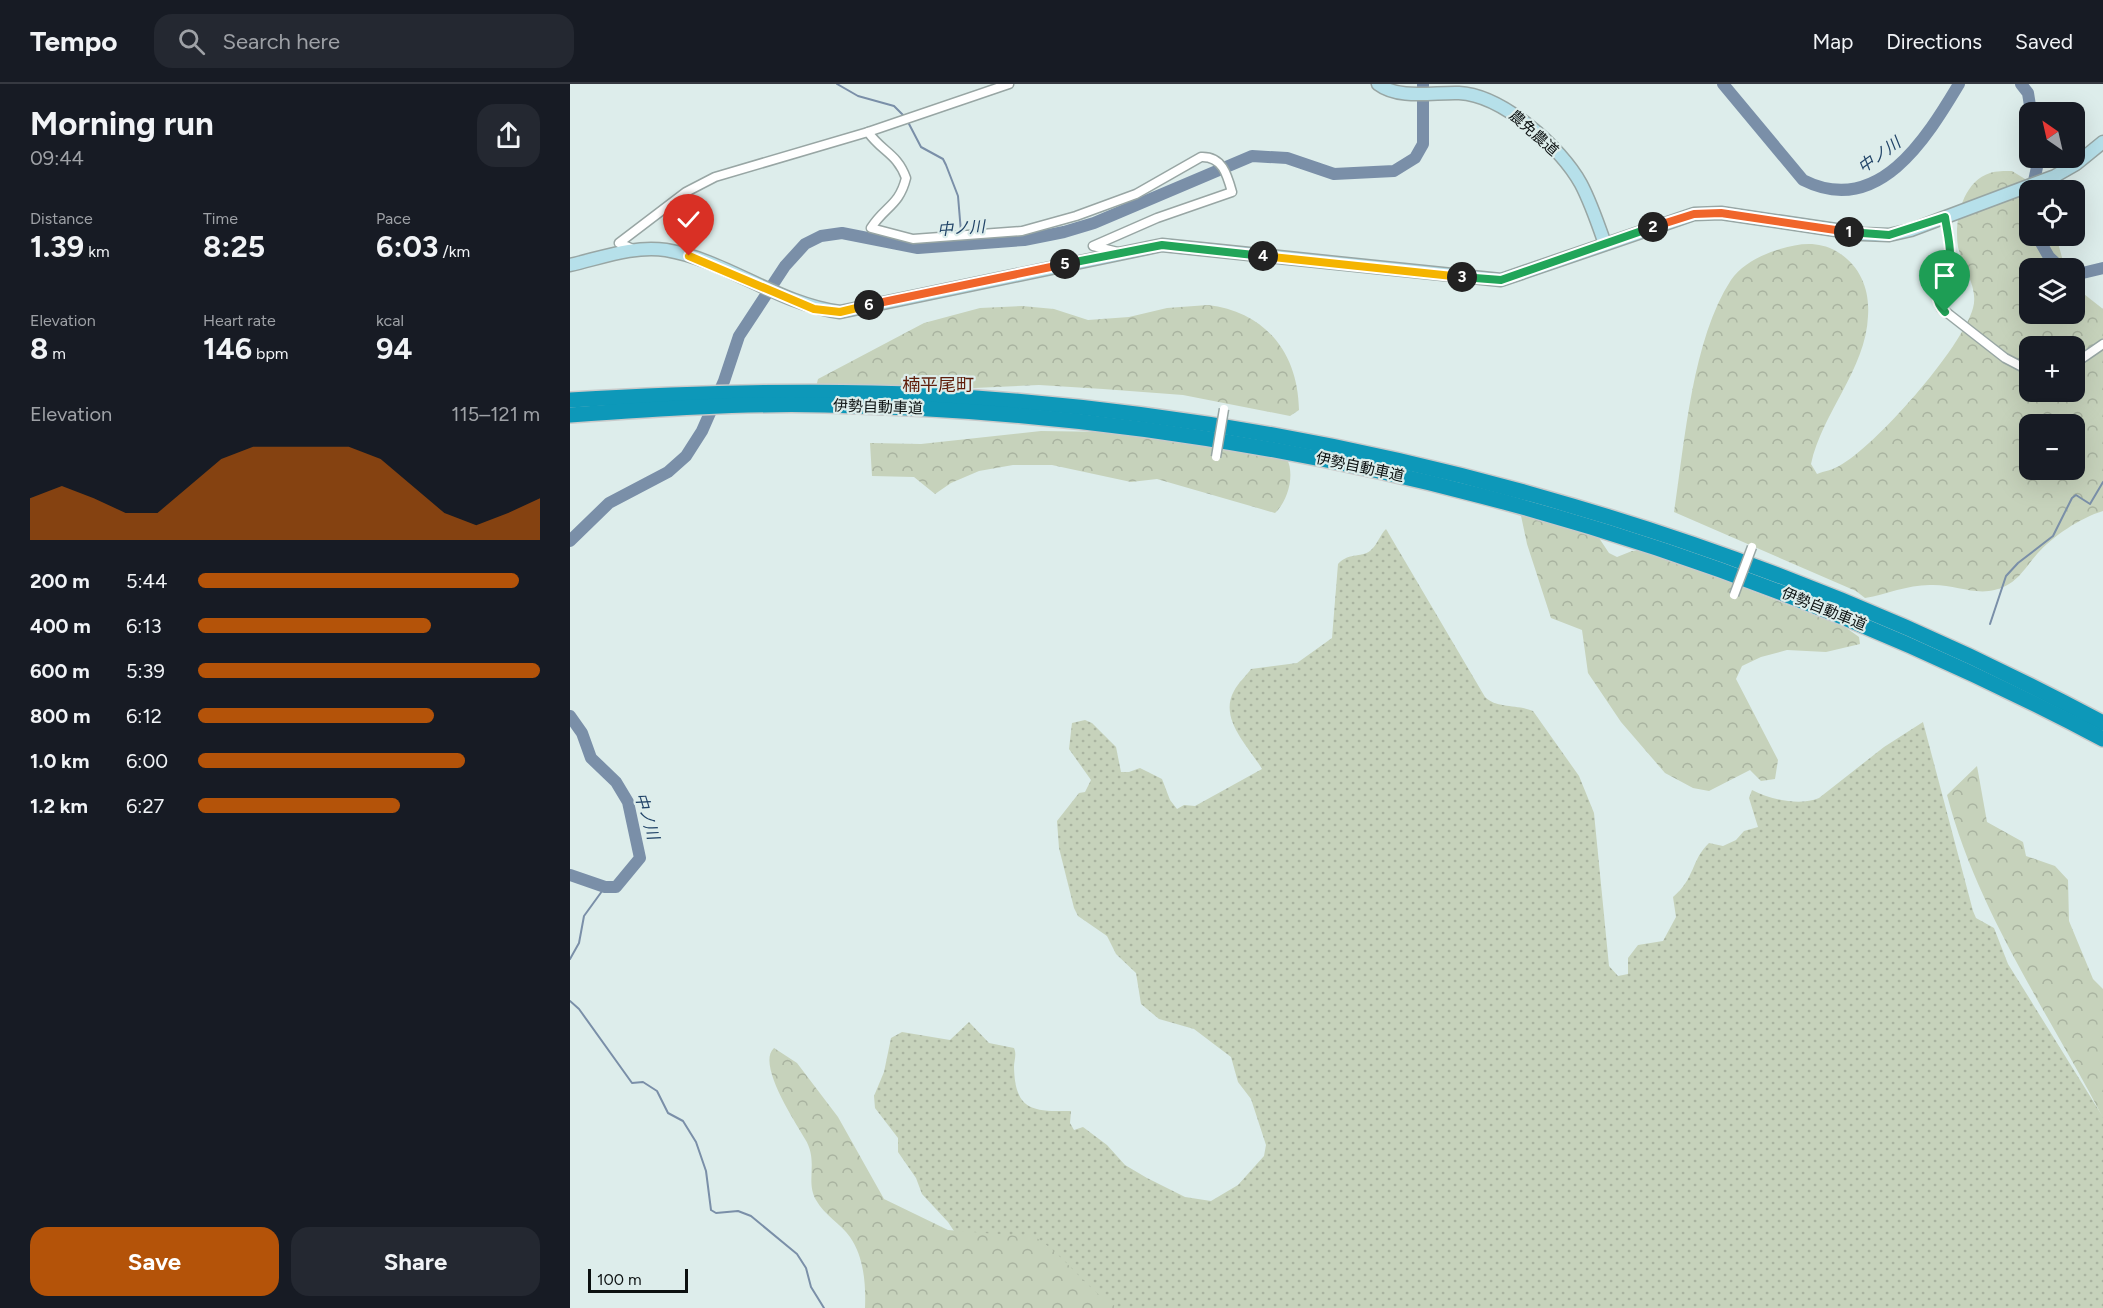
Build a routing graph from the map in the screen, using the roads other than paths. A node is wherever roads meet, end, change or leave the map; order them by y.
1 (1009, 84) edge
2 (1378, 84) edge
3 (868, 132) junction
4 (2103, 142) edge
5 (1945, 217) junction
6 (1605, 244) junction
7 (636, 250) junction
8 (1120, 252) junction
9 (570, 265) edge
10 (2103, 344) edge
11 (2085, 356) edge
12 (2019, 365) edge
13 (790, 398) junction
14 (570, 400) edge
15 (671, 400) junction
16 (1224, 409) dead end
17 (570, 414) edge
18 (1216, 457) dead end
19 (1752, 547) dead end
20 (1734, 595) dead end
21 (2103, 723) edge
22 (2103, 739) edge

1 - 3 street
2 - 6 main road, 農免農道
3 - 7 street
3 - 8 street
4 - 5 main road
5 - 6 main road
5 - 12 street
6 - 8 main road
7 - 8 main road
7 - 9 main road
10 - 11 street
13 - 15 highway, 伊勢自動車道
13 - 21 highway, 伊勢自動車道
13 - 22 highway, 伊勢自動車道
14 - 15 highway, 伊勢自動車道
15 - 17 highway, 伊勢自動車道
16 - 18 street, bridge
19 - 20 street, bridge

